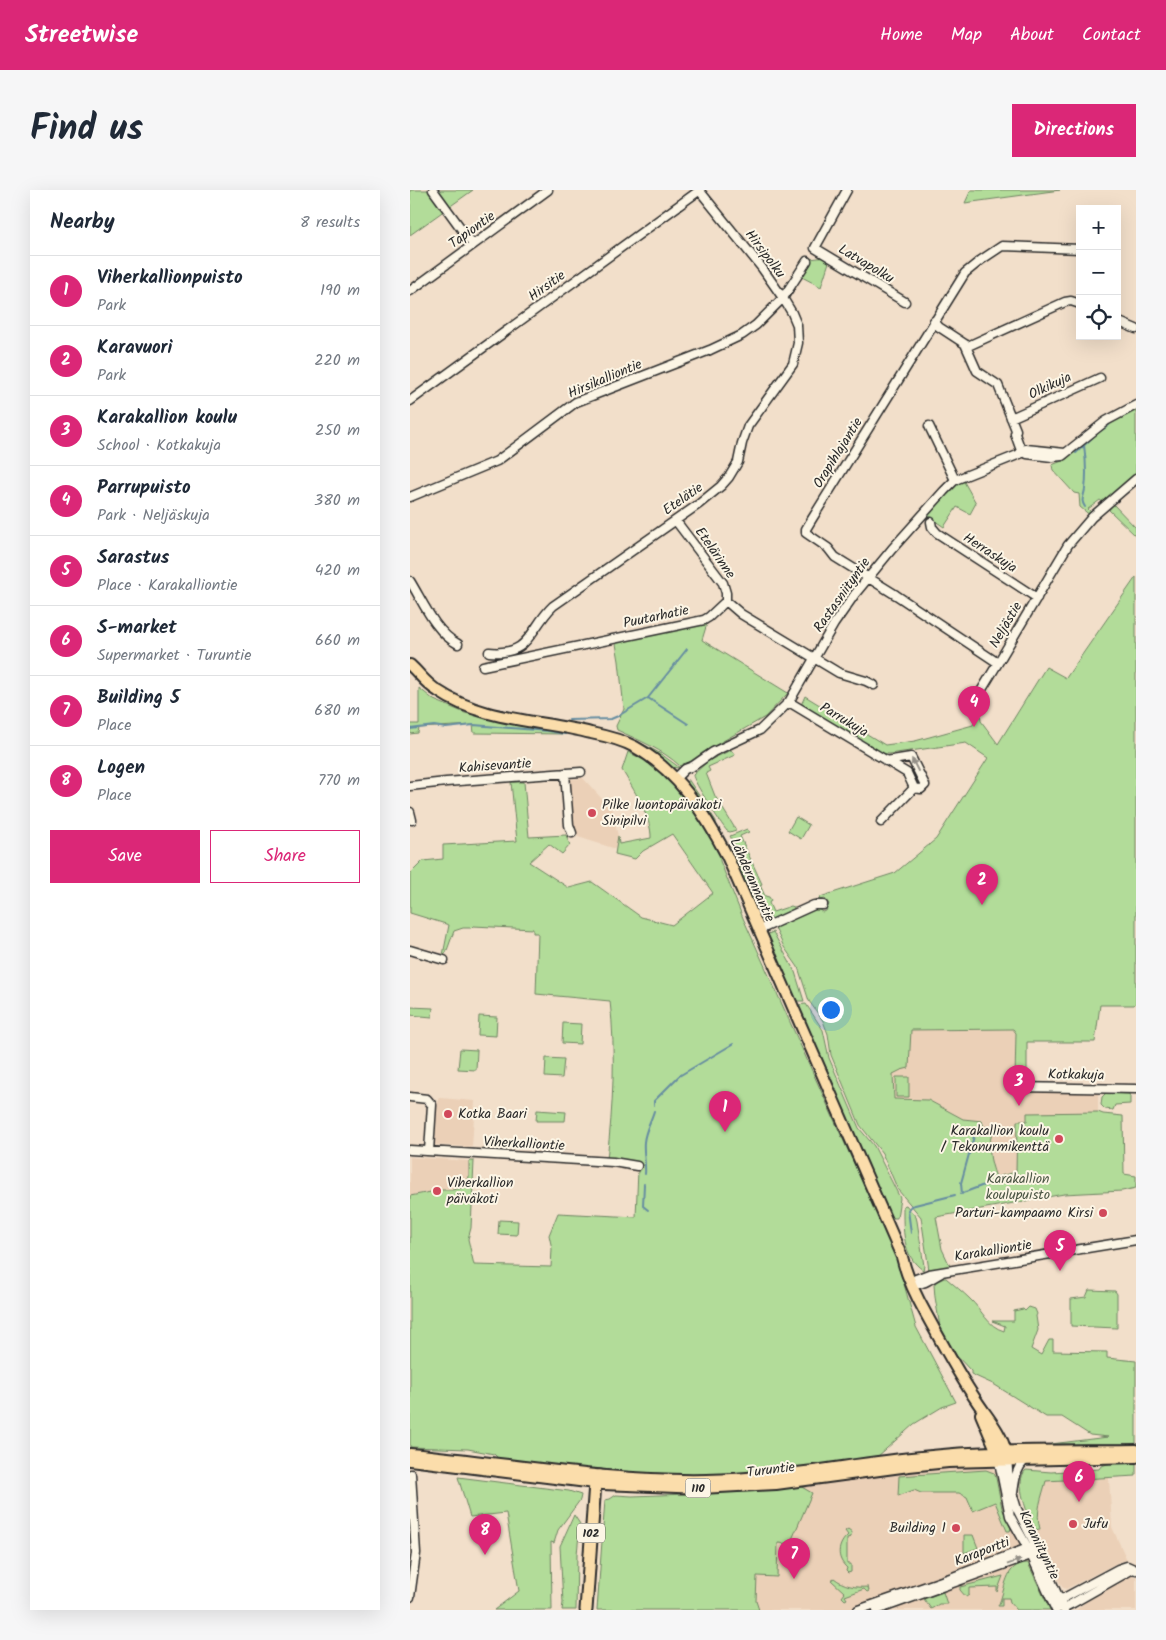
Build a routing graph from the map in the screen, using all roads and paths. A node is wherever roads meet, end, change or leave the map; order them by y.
1 (433, 190) edge
2 (548, 190) edge
3 (699, 190) edge
4 (848, 190) edge
5 (473, 245) junction
6 (1076, 249) edge
7 (807, 261) dead end
8 (410, 291) edge
9 (783, 298) junction
10 (905, 302) dead end
11 (1076, 303) edge
12 (934, 321) junction
13 (1121, 323) edge
14 (1136, 329) edge
15 (968, 346) junction
16 (1100, 378) dead end
17 (410, 401) edge
18 (1136, 405) edge
19 (1011, 418) junction
20 (929, 426) dead end
21 (1024, 452) junction
22 (1136, 479) edge
23 (955, 480) junction
24 (410, 497) edge
25 (676, 521) junction
26 (930, 521) dead end
27 (868, 577) junction
28 (410, 581) edge
29 (1036, 598) junction
30 (726, 601) junction
31 (458, 644) dead end
32 (489, 652) dead end
33 (814, 658) junction
34 (998, 663) junction
35 (410, 665) edge
36 (483, 666) dead end
37 (410, 673) edge
38 (420, 678) junction
39 (874, 685) dead end
40 (978, 696) dead end
41 (789, 702) junction
42 (886, 760) junction
43 (581, 772) dead end
44 (564, 774) junction
45 (676, 778) junction
46 (410, 786) edge
47 (914, 788) junction
48 (881, 822) dead end
49 (572, 833) dead end
50 (823, 905) dead end
51 (759, 930) junction
52 (410, 950) edge
53 (444, 960) dead end
54 (1015, 1087) dead end
55 (1136, 1089) edge
56 (410, 1097) edge
57 (410, 1150) edge
58 (429, 1151) junction
59 (637, 1166) dead end
60 (1136, 1240) edge
61 (915, 1283) junction
62 (1136, 1450) edge
63 (410, 1454) edge
64 (1003, 1454) junction
65 (1136, 1457) edge
66 (410, 1460) edge
67 (1025, 1460) junction
68 (411, 1474) edge
69 (600, 1481) junction
70 (1013, 1495) junction
71 (1032, 1550) junction
72 (1135, 1570) edge
73 (410, 1597) edge
74 (1060, 1607) edge
75 (586, 1610) edge
76 (593, 1610) edge
77 (858, 1610) edge
78 (877, 1610) edge

1 - 5 street
2 - 5 street, Tapiontie
3 - 9 street, Hirsipolku
3 - 17 street, Hirsitie
4 - 10 street, Latvapolku
5 - 8 street, Tapiontie
6 - 12 street
7 - 9 street, Hirsipolku
9 - 24 street, Hirsikalliontie
9 - 25 street, Etelätie
11 - 15 street
12 - 15 street
12 - 27 street, Orapihlajantie
13 - 14 street
15 - 19 street
16 - 19 street, Olkikuja
18 - 21 street
19 - 21 street
20 - 23 street
21 - 23 street, Rastasniityntie
22 - 29 street, Neljästie
23 - 27 street, Rastasniityntie
25 - 30 street, Etelärinne
25 - 32 street, Etelätie
26 - 29 street, Herraskuja
27 - 33 street, Rastasniityntie
27 - 34 street, Neljästie
28 - 31 street
29 - 34 street, Neljästie
30 - 33 street
30 - 36 street, Puutarhatie
33 - 39 street
33 - 41 street, Rastasniityntie
34 - 40 street
35 - 38 main road, Lähderannantie
37 - 38 main road, Lähderannantie
38 - 45 main road, Lähderannantie
41 - 42 street, Parrukuja
41 - 45 street, Rastasniityntie
42 - 47 street, Parrukuja
47 -> 42 street
43 - 44 street, Kahisevantie
44 - 46 street, Kahisevantie
44 - 49 street
45 - 51 main road, Lähderannantie
47 - 48 street
50 - 51 street
51 - 61 main road, Lähderannantie
52 - 53 street
54 - 55 street, Kotkakuja
56 - 58 street
57 - 58 street, Viherkalliontie
58 - 59 street, Viherkalliontie
60 - 61 street, Karakalliontie
61 - 64 main road, Lähderannantie
62 - 64 main road, Turuntie / 110
63 - 69 main road, Turuntie / 110
64 - 67 main road, Turuntie / 110
64 - 69 main road, Turuntie / 110
64 - 70 street, Karaniityntie
64 - 71 street, Karaniityntie
65 - 67 main road, Turuntie / 110
66 - 69 main road, Turuntie / 110
67 - 70 street, Karaniityntie
68 - 73 street
69 - 75 highway, 102
69 - 76 highway, 102
70 - 71 street, Karaniityntie
71 - 74 street, Karaniityntie
71 - 77 street, Karaportti
78 -> 71 street, Karaportti
72 - 74 street

